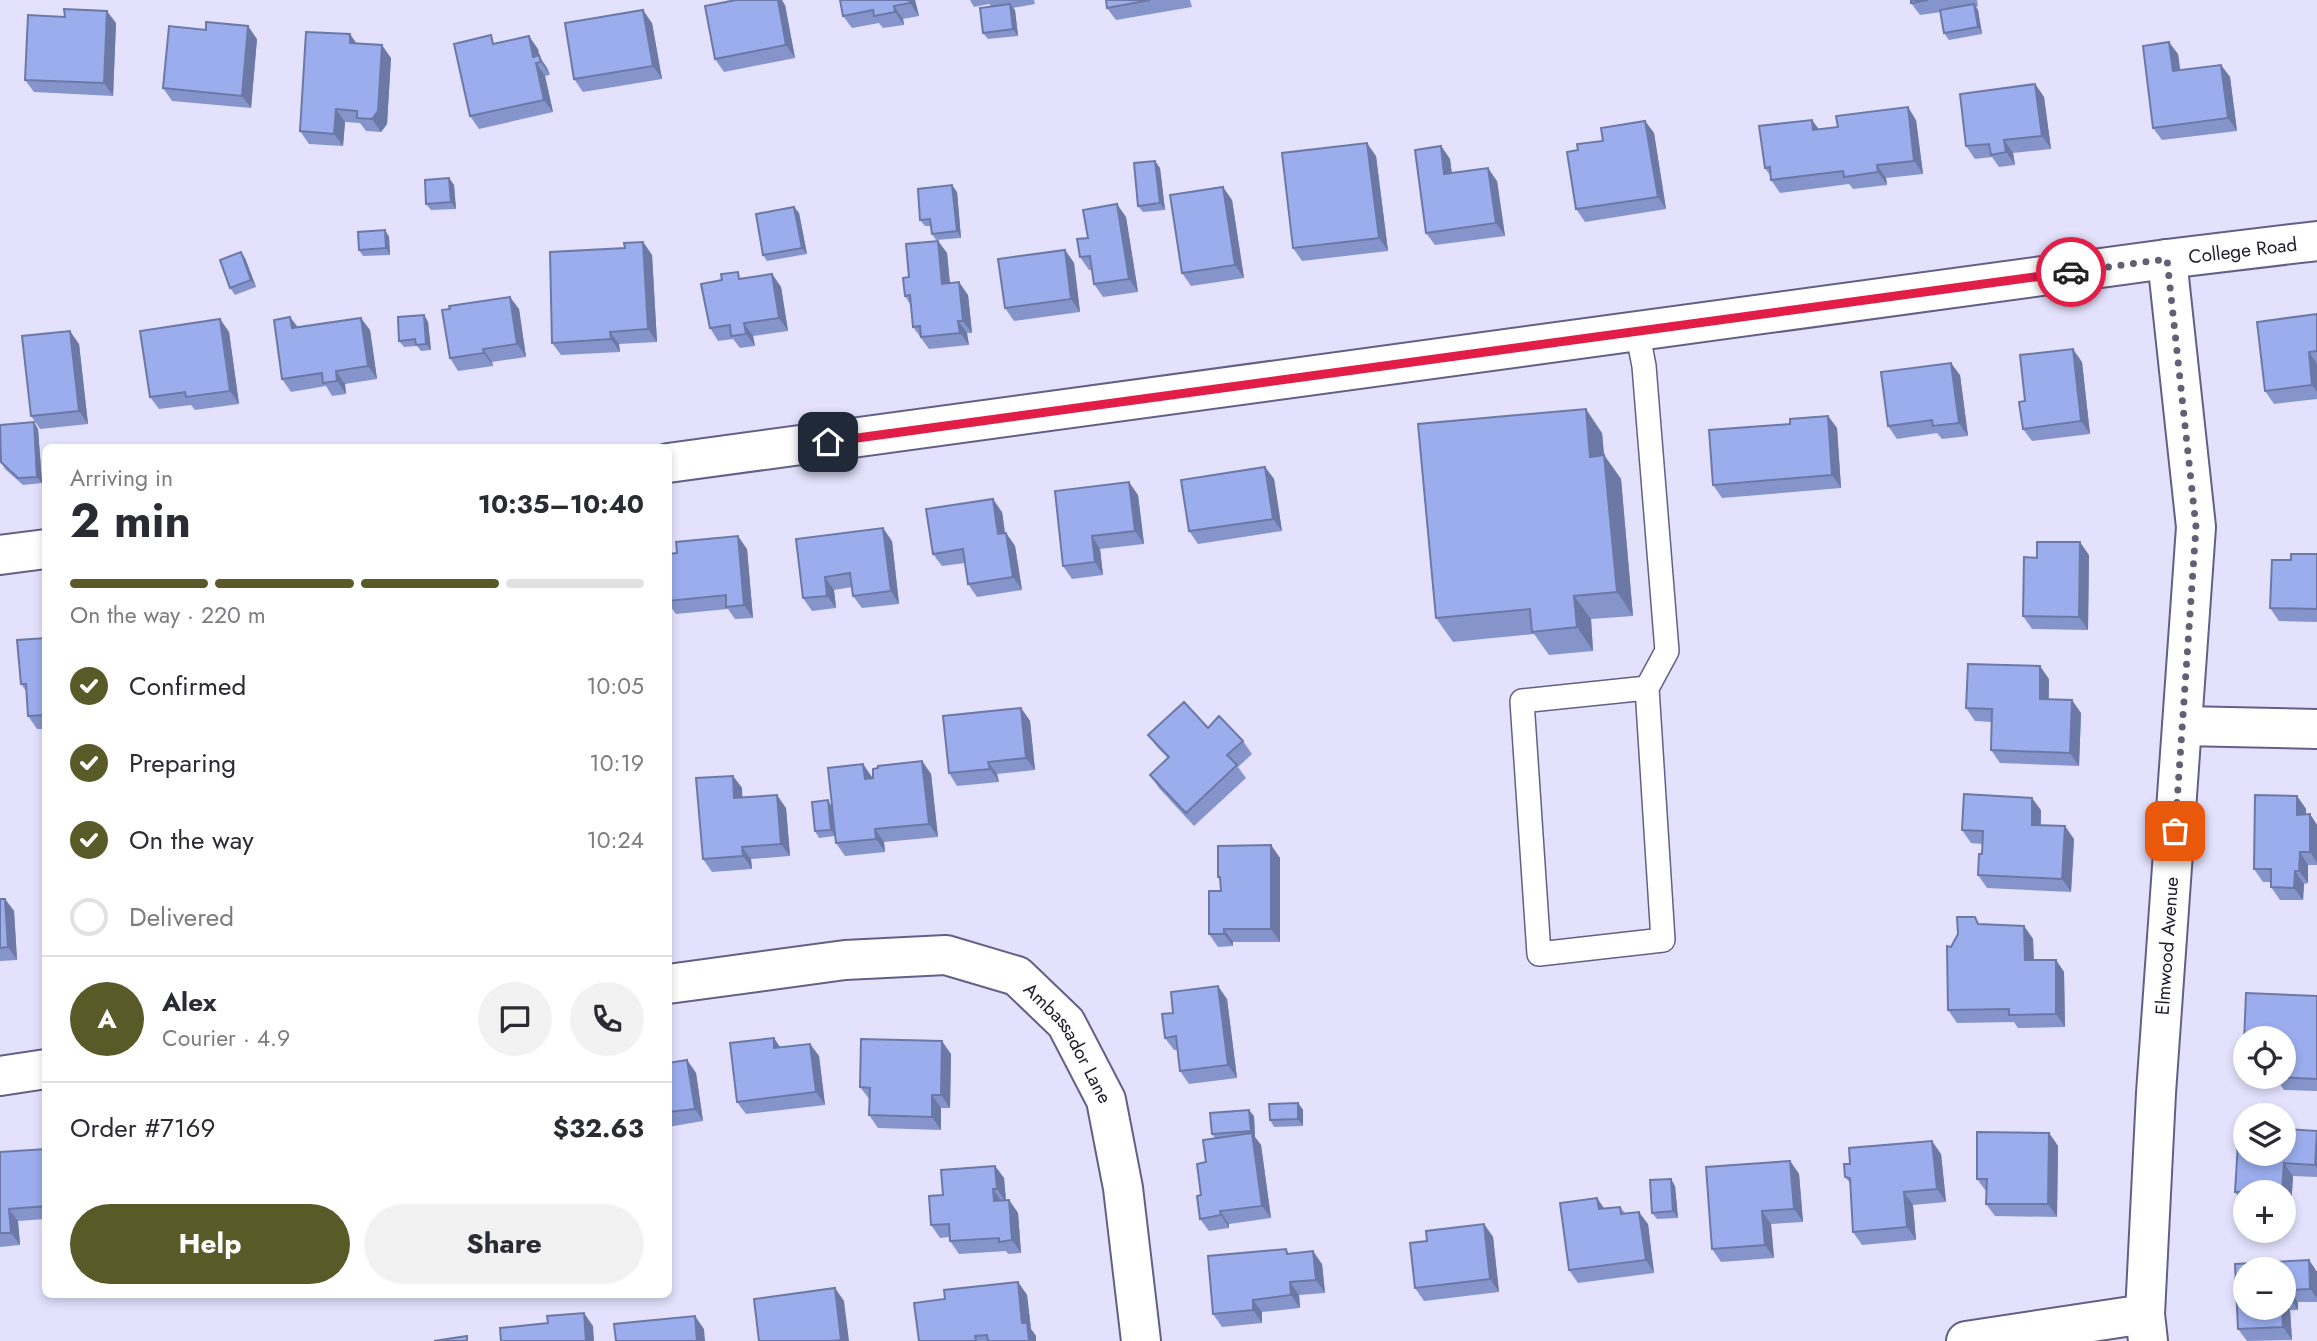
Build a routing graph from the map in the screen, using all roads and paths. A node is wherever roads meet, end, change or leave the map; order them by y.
1 (2317, 241) edge
2 (2167, 259) junction
3 (1637, 330) junction
4 (672, 462) edge
5 (42, 549) edge
6 (0, 555) edge
7 (1647, 688) junction
8 (2182, 726) junction
9 (2317, 729) edge
10 (672, 983) edge
11 (42, 1070) edge
12 (0, 1076) edge
13 (2147, 1327) edge
14 (1141, 1341) edge
15 (1966, 1341) edge

1 - 2 street, College Road
2 - 3 street, College Road
2 - 8 street, Elmwood Avenue
3 - 4 street, College Road
3 - 7 lane
5 - 6 street
7 - 7 lane
8 - 9 street
8 - 13 street, Elmwood Avenue
10 - 14 street, Ambassador Lane
11 - 12 street
13 - 15 street

